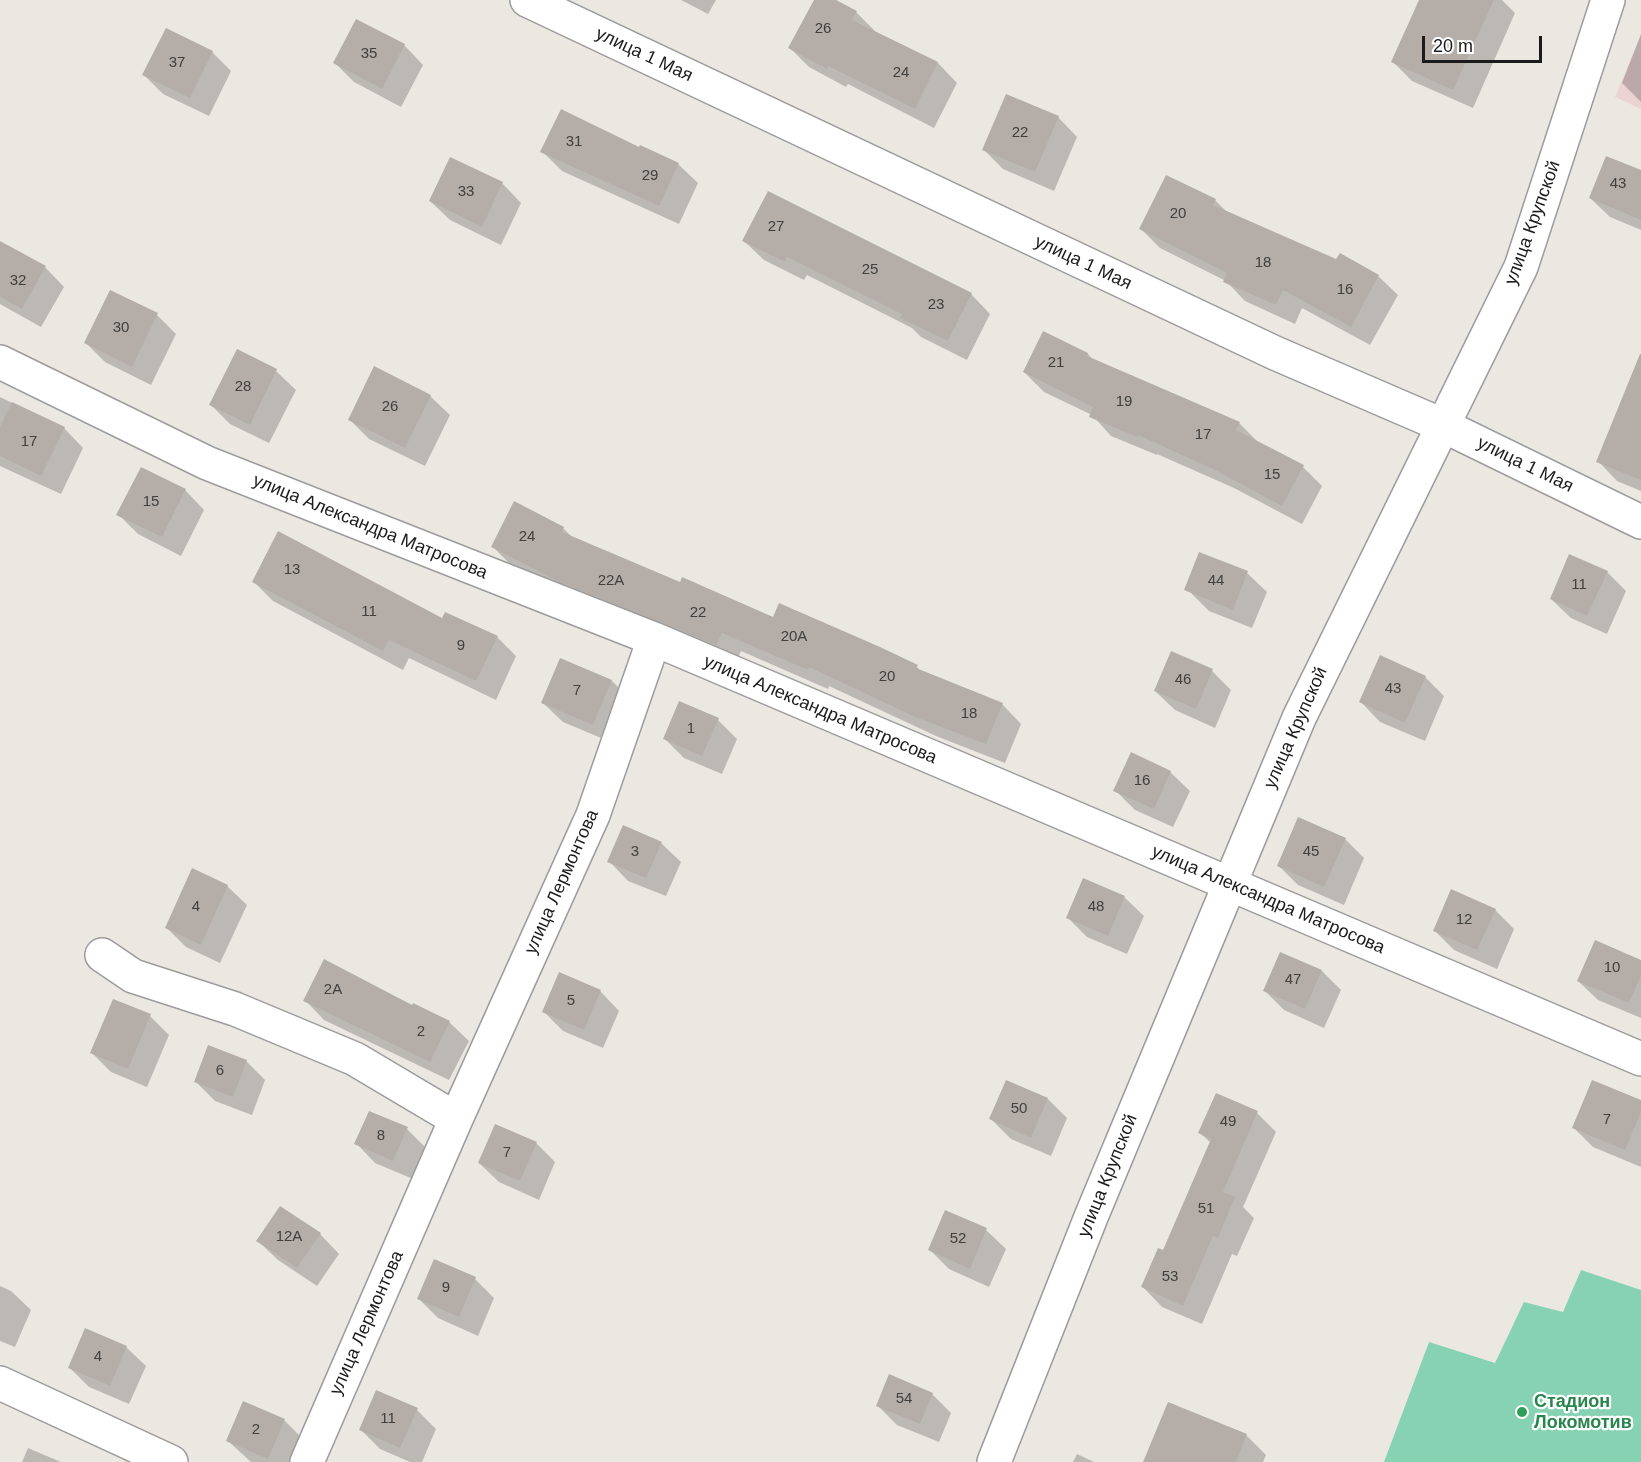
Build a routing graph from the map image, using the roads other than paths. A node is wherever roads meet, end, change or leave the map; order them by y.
1 (527, 0) edge
2 (1608, 0) edge
3 (0, 362) edge
4 (1442, 425) junction
5 (1641, 522) edge
6 (654, 639) junction
7 (1230, 882) junction
8 (102, 955) dead end
9 (1641, 1059) edge
10 (456, 1119) junction
11 (0, 1383) edge
12 (171, 1462) edge
13 (307, 1462) edge
14 (994, 1462) edge

1 - 4 street, улица 1 Мая
2 - 4 street, улица Крупской
3 - 6 street, улица Александра Матросова
4 - 5 street, улица 1 Мая
4 - 7 street, улица Крупской
6 - 7 street, улица Александра Матросова
6 - 10 street, улица Лермонтова
7 - 9 street, улица Александра Матросова
7 - 14 street, улица Крупской
8 - 10 street
10 - 13 street, улица Лермонтова
11 - 12 street

